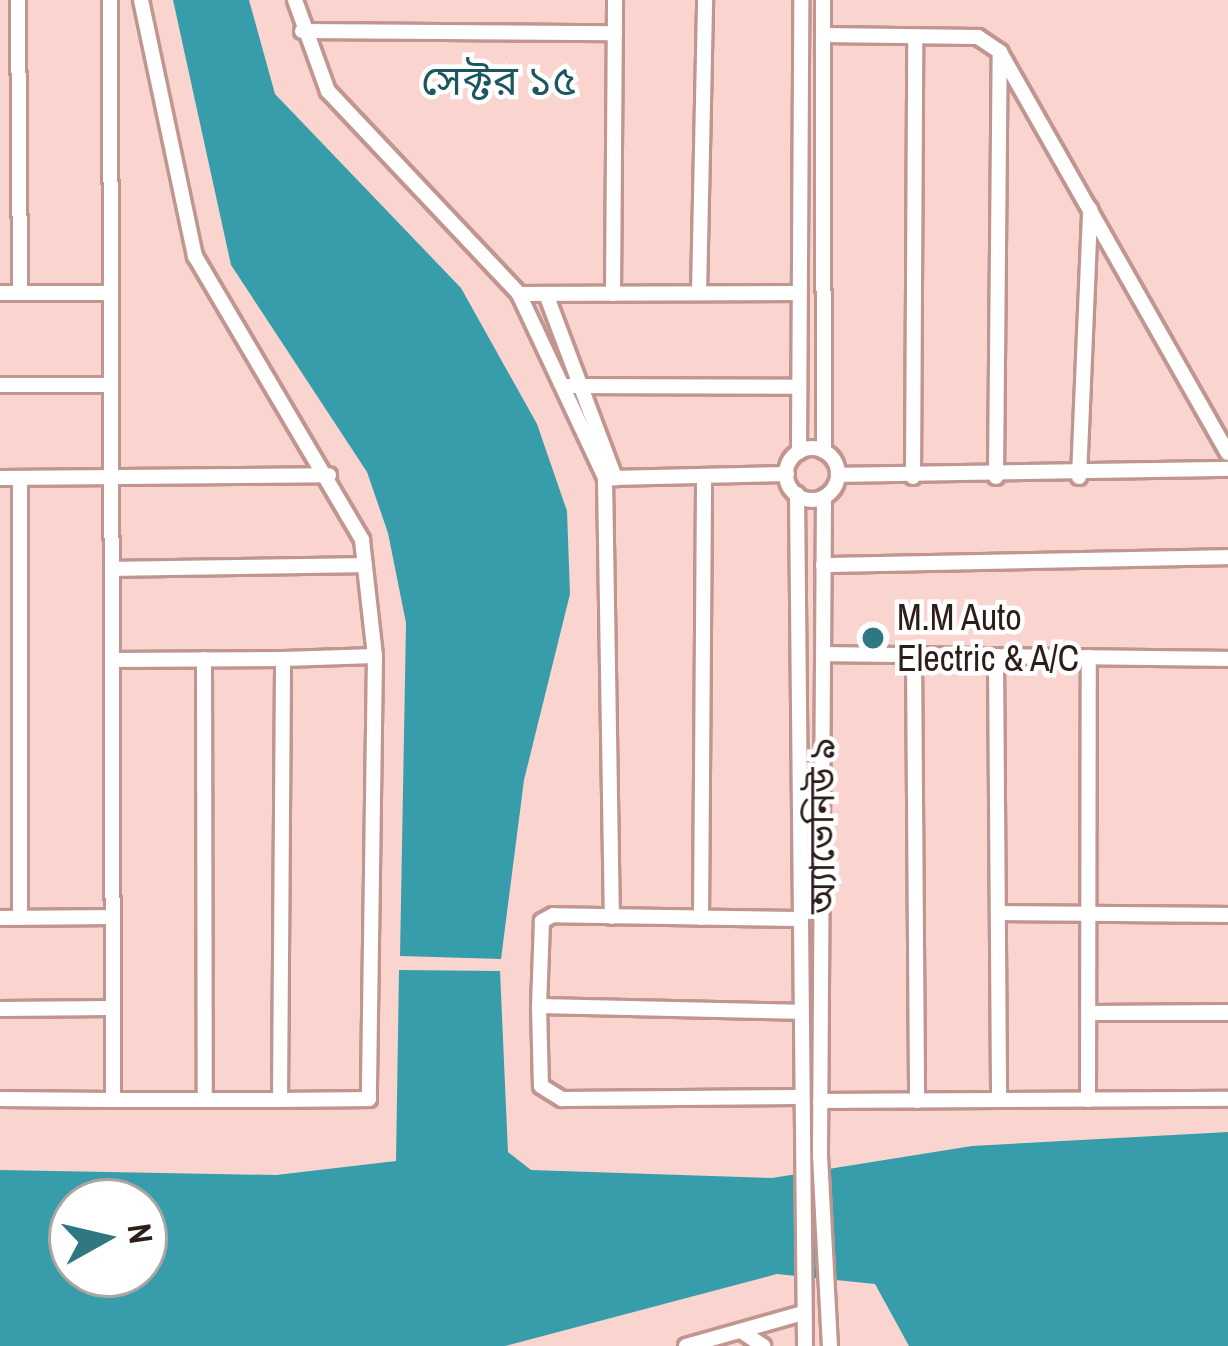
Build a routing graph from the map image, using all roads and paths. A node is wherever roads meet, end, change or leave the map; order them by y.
1 (18, 0) edge
2 (110, 0) edge
3 (141, 0) edge
4 (295, 0) edge
5 (615, 0) edge
6 (705, 0) edge
7 (800, 0) edge
8 (823, 0) edge
9 (302, 31) junction
10 (615, 33) junction
11 (823, 34) junction
12 (915, 38) junction
13 (1000, 52) junction
14 (1090, 209) junction
15 (0, 293) edge
16 (20, 293) junction
17 (110, 293) junction
18 (699, 293) junction
19 (799, 293) junction
20 (519, 294) junction
21 (546, 294) junction
22 (613, 294) junction
23 (0, 385) edge
24 (110, 385) junction
25 (566, 386) junction
26 (583, 386) junction
27 (799, 387) junction
28 (824, 451) junction
29 (799, 452) junction
30 (1228, 453) edge
31 (1228, 470) edge
32 (787, 474) junction
33 (838, 475) junction
34 (329, 476) junction
35 (110, 477) junction
36 (913, 477) junction
37 (996, 477) junction
38 (1079, 477) junction
39 (0, 478) edge
40 (20, 478) junction
41 (610, 478) junction
42 (704, 478) junction
43 (797, 494) junction
44 (824, 496) junction
45 (1228, 557) edge
46 (365, 565) junction
47 (824, 566) junction
48 (112, 569) junction
49 (823, 654) junction
50 (914, 655) junction
51 (376, 656) junction
52 (996, 656) junction
53 (1089, 657) junction
54 (204, 659) junction
55 (284, 659) junction
56 (1228, 659) edge
57 (113, 660) junction
58 (1001, 914) junction
59 (1088, 914) junction
60 (1228, 915) edge
61 (110, 917) junction
62 (612, 917) junction
63 (0, 918) edge
64 (20, 918) junction
65 (700, 918) junction
66 (797, 920) junction
67 (539, 1006) junction
68 (112, 1007) junction
69 (0, 1009) edge
70 (797, 1012) junction
71 (1228, 1012) edge
72 (1091, 1013) junction
73 (797, 1097) junction
74 (0, 1099) edge
75 (1228, 1099) edge
76 (113, 1100) junction
77 (205, 1100) junction
78 (280, 1100) junction
79 (999, 1100) junction
80 (1088, 1100) junction
81 (917, 1101) junction
82 (820, 1109) junction
83 (796, 1117) junction
84 (799, 1309) junction
85 (741, 1331) junction
86 (686, 1346) edge
87 (763, 1346) edge
88 (805, 1346) edge
89 (830, 1346) edge

1 - 16 street
2 - 17 street
3 - 34 street
4 - 9 street
5 - 10 street
6 - 18 street
7 - 19 street
8 - 11 street
9 - 10 street
9 - 20 street
10 - 22 street
11 - 12 street
11 - 28 street
12 - 13 street
12 - 36 street
13 - 14 street
13 - 37 street
14 - 30 street
14 - 38 street
15 - 16 street
16 - 17 street
17 - 24 street
18 - 19 street
18 - 22 street
19 - 27 street
20 - 21 street
20 - 25 street
21 - 22 street
21 - 26 street
23 - 24 street
24 - 35 street
25 - 26 street
25 - 41 street
26 - 27 street
26 - 41 street
27 - 29 street
28 - 29 street
28 - 33 street
29 - 32 street
31 - 38 street
32 - 42 street
32 - 43 street, অ্যাভেনিউ ৯
33 - 36 street
33 - 44 street
34 - 35 street
34 - 46 street
35 - 40 street
35 - 48 street
36 - 37 street
37 - 38 street
39 - 40 street
40 - 64 street
41 - 42 street
41 - 62 street
42 - 65 street
43 - 44 street
43 - 66 street, অ্যাভেনিউ ৯
44 - 47 street, অ্যাভেনিউ ৯
45 - 47 street
46 - 48 street
46 - 51 street
47 - 49 street, অ্যাভেনিউ ৯
48 - 57 street
49 - 50 street
49 - 82 street, অ্যাভেনিউ ৯
50 - 52 street
50 - 81 street
51 - 55 street
51 - 78 street
52 - 53 street
52 - 58 street
53 - 56 street
53 - 59 street
54 - 55 street
54 - 57 street
54 - 77 street
55 - 78 street
57 - 61 street
58 - 59 street
58 - 79 street
59 - 60 street
59 - 72 street
61 - 64 street
61 - 68 street
62 - 65 street
62 - 67 street
63 - 64 street
65 - 66 street
66 - 70 street, অ্যাভেনিউ ৯
67 - 70 street
67 - 73 street
68 - 69 street
68 - 76 street
70 - 73 street, অ্যাভেনিউ ৯
71 - 72 street
72 - 80 street
73 - 83 street, অ্যাভেনিউ ৯
74 - 76 street
75 - 80 street
76 - 77 street
77 - 78 street
79 - 80 street
79 - 81 street
81 - 82 street
82 - 83 street
82 - 89 street, অ্যাভেনিউ ৯
83 - 84 street, অ্যাভেনিউ ৯
84 - 85 street
84 - 88 street, অ্যাভেনিউ ৯
85 - 86 street
85 - 87 street

